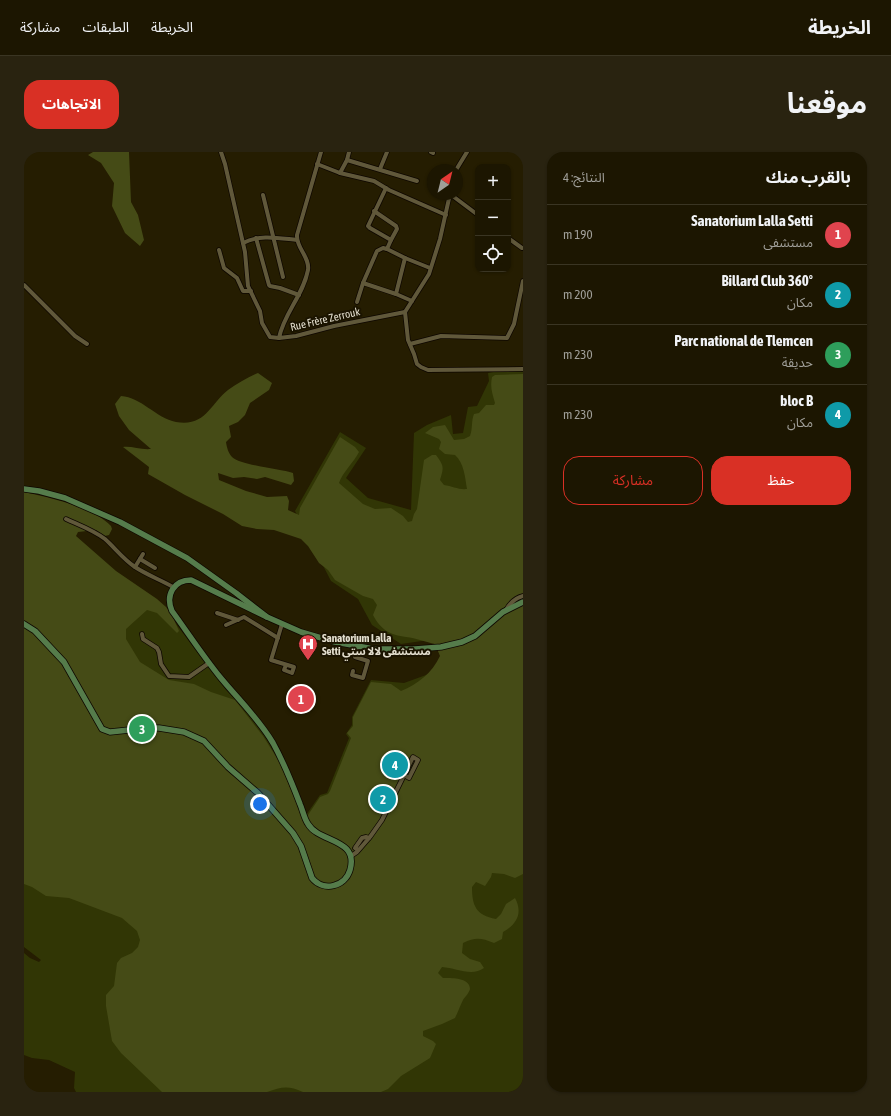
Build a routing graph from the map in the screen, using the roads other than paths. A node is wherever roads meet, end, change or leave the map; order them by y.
1 (221, 152) edge
2 (321, 152) edge
3 (349, 152) edge
4 (387, 152) edge
5 (467, 152) edge
6 (348, 160) junction
7 (317, 164) junction
8 (460, 164) edge
9 (380, 168) junction
10 (340, 173) junction
11 (417, 181) dead end
12 (386, 188) junction
13 (263, 195) dead end
14 (449, 200) edge
15 (458, 200) edge
16 (374, 211) junction
17 (475, 213) edge
18 (446, 215) junction
19 (273, 237) junction
20 (256, 238) junction
21 (297, 240) junction
22 (391, 240) junction
23 (511, 240) edge
24 (243, 243) junction
25 (522, 248) dead end
26 (387, 249) junction
27 (219, 250) dead end
28 (404, 258) junction
29 (430, 268) junction
30 (283, 277) dead end
31 (523, 281) edge
32 (363, 283) junction
33 (24, 285) edge
34 (251, 291) junction
35 (396, 294) junction
36 (299, 295) junction
37 (412, 301) junction
38 (357, 302) dead end
39 (405, 312) junction
40 (278, 338) junction
41 (87, 344) dead end
42 (410, 344) junction
43 (523, 369) edge
44 (24, 489) edge
45 (66, 518) dead end
46 (143, 554) dead end
47 (140, 559) junction
48 (135, 567) junction
49 (155, 568) dead end
50 (173, 588) junction
51 (523, 596) edge
52 (523, 602) edge
53 (506, 610) junction
54 (217, 613) dead end
55 (267, 617) junction
56 (238, 620) junction
57 (24, 624) edge
58 (282, 624) junction
59 (226, 625) dead end
60 (142, 634) dead end
61 (278, 638) junction
62 (357, 646) junction
63 (209, 663) junction
64 (286, 665) dead end
65 (353, 671) dead end
66 (404, 775) junction
67 (351, 856) junction

1 - 24 street
2 - 7 street
3 - 6 street
4 - 9 street
5 - 8 street
6 - 9 street
6 - 10 street
7 - 10 street
7 - 21 street
9 - 11 street
10 - 12 street
12 - 16 street
12 - 18 street
13 - 19 street
14 - 18 street
15 - 17 street
16 - 22 street
16 - 22 street
18 - 29 street
19 - 20 street
19 - 21 street
19 - 30 street
20 - 24 street
20 - 36 street
21 - 36 street, Rue Frère Zerrouk
22 - 26 street
23 - 25 street
24 - 34 street
26 - 28 street
26 - 32 street
27 - 34 street
28 - 29 street
28 - 35 street
29 - 37 street
31 - 42 street
32 - 35 street
32 - 38 street
33 - 41 street
34 - 40 street
35 - 37 street
36 - 40 street, Rue Frère Zerrouk
37 - 39 street
39 - 40 street, Rue Frère Zerrouk
39 - 42 street
42 - 43 street
44 - 55 main road
45 - 48 street
46 - 47 street
47 - 48 street
47 - 49 street
48 - 50 street
50 - 55 main road
50 - 63 main road
51 - 53 street
52 - 53 main road
53 - 62 main road
54 - 56 street
55 - 58 main road
56 - 59 street
56 - 61 street
57 - 67 main road
58 - 61 street
58 - 62 main road
60 - 63 street
61 - 64 street
62 - 65 street
63 - 67 main road
66 - 66 street
66 - 67 street

